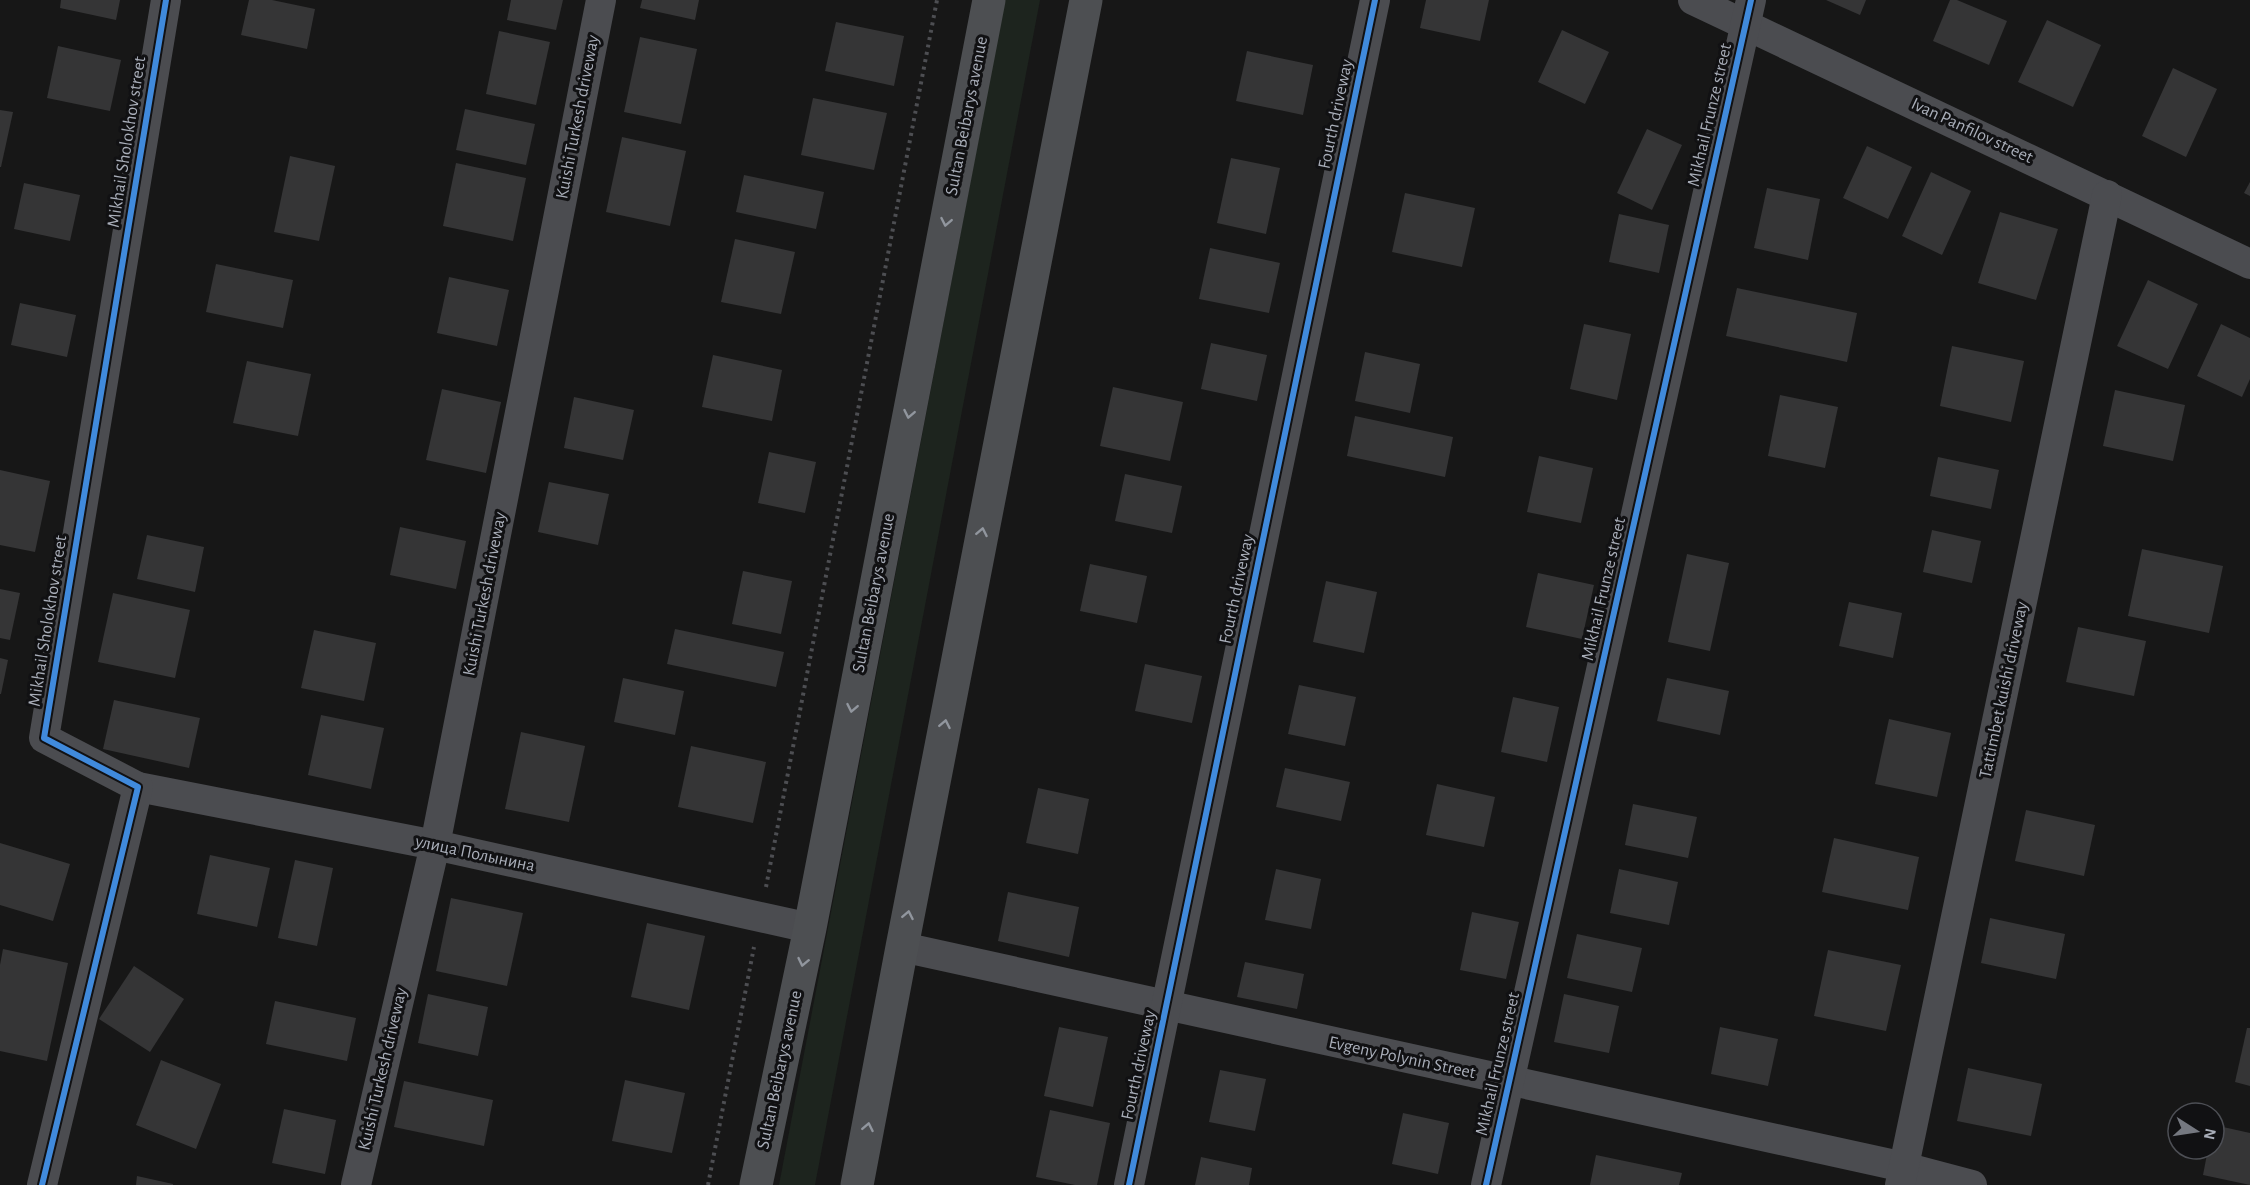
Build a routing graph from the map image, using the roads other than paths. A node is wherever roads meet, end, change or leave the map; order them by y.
1 (166, 0) edge
2 (601, 0) edge
3 (989, 0) edge
4 (1086, 0) edge
5 (1375, 0) edge
6 (1693, 0) edge
7 (1749, 12) edge
8 (2107, 195) junction
9 (2250, 264) edge
10 (138, 786) junction
11 (435, 845) junction
12 (810, 928) junction
13 (902, 947) junction
14 (1166, 1006) junction
15 (1510, 1081) junction
16 (1902, 1176) edge
17 (42, 1185) edge
18 (356, 1185) edge
19 (756, 1185) edge
20 (857, 1185) edge
21 (1129, 1185) edge
22 (1486, 1185) edge
23 (1972, 1185) edge

1 - 10 street, Mikhail Sholokhov street
2 - 11 street, Kuishi Turkesh driveway
3 -> 12 main road, Sultan Beibarys avenue
13 -> 4 main road
5 - 14 street, Fourth driveway
6 - 7 street, Ivan Panfilov street
7 - 8 street, Ivan Panfilov street
7 - 15 street, Mikhail Frunze street
8 - 9 street, Ivan Panfilov street
8 - 16 street, Tattimbet kuishi driveway
10 - 11 street, улица Полынина
10 - 17 street
11 - 12 street, улица Полынина
11 - 18 street, Kuishi Turkesh driveway
12 -> 19 main road, Sultan Beibarys avenue
13 - 14 street, Evgeny Polynin Street
20 -> 13 main road
14 - 15 street, Evgeny Polynin Street
14 - 21 street, Fourth driveway
15 - 16 street, Evgeny Polynin Street
15 - 22 street, Mikhail Frunze street
16 - 23 street, Evgeny Polynin Street

